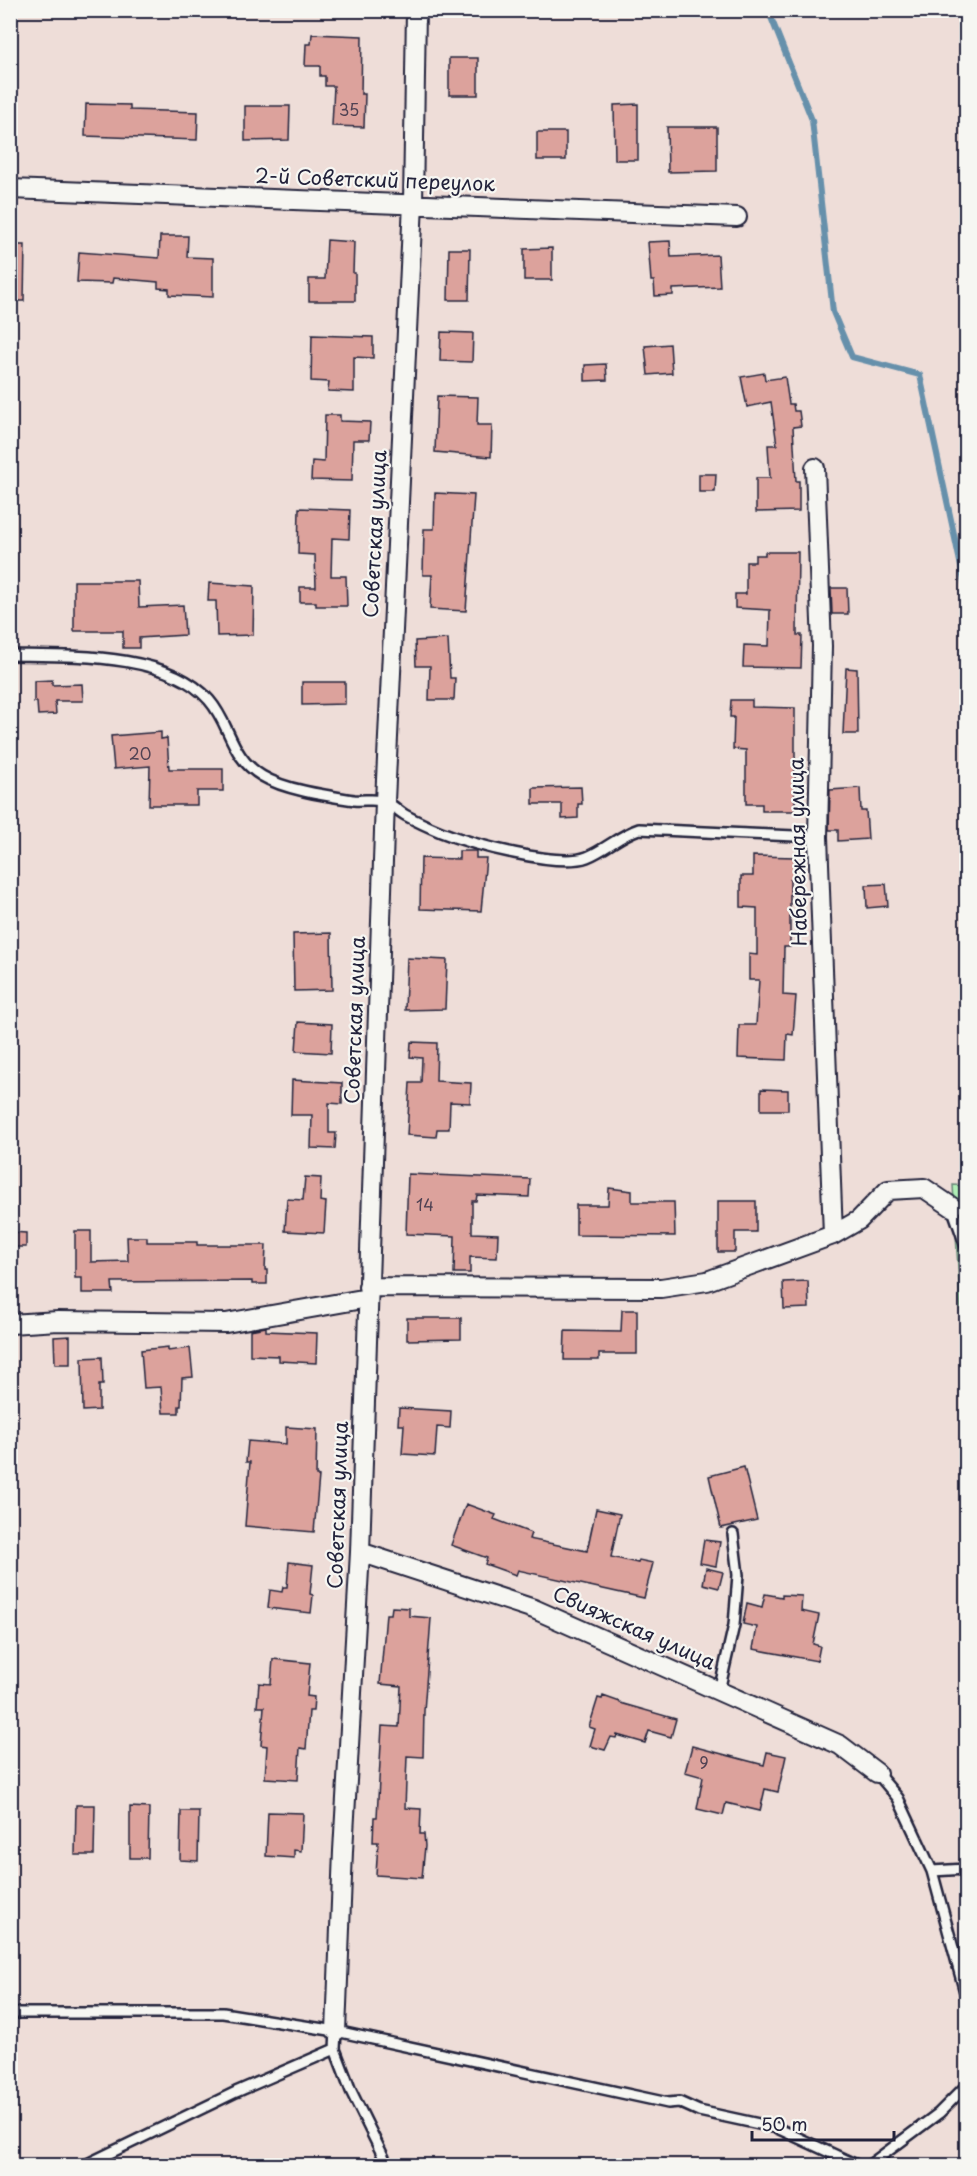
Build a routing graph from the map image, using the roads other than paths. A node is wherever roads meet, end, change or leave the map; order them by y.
1 (416, 10) edge
2 (10, 189) edge
3 (413, 203) junction
4 (737, 217) dead end
5 (815, 468) dead end
6 (10, 655) edge
7 (385, 801) junction
8 (818, 837) junction
9 (959, 1207) edge
10 (833, 1235) junction
11 (966, 1247) edge
12 (368, 1292) junction
13 (10, 1324) edge
14 (733, 1534) dead end
15 (360, 1552) junction
16 (719, 1691) junction
17 (877, 1773) joint
18 (966, 1869) edge
19 (932, 1871) junction
20 (966, 1995) edge
21 (10, 2013) edge
22 (336, 2031) junction
23 (335, 2049) junction
24 (966, 2086) edge
25 (83, 2166) edge
26 (388, 2166) edge
27 (859, 2166) edge
28 (868, 2166) edge

1 - 3 street, Советская улица
2 - 3 street, 2-й Советский переулок
3 - 4 street, 2-й Советский переулок
3 - 7 street, Советская улица
5 - 8 street, Набережная улица
6 - 7 lane
7 - 8 lane
7 - 12 street, Советская улица
8 - 10 street, Набережная улица
9 - 10 street
9 - 11 lane
10 - 12 street
12 - 13 street
12 - 15 street, Советская улица
14 - 16 lane
15 - 16 street, Свияжская улица
15 - 22 street, Советская улица
16 - 17 street, Свияжская улица
17 - 19 lane
18 - 19 lane
19 - 20 lane
21 - 22 lane
22 - 23 lane
22 - 27 lane
23 - 25 lane
23 - 26 lane
24 - 28 lane

